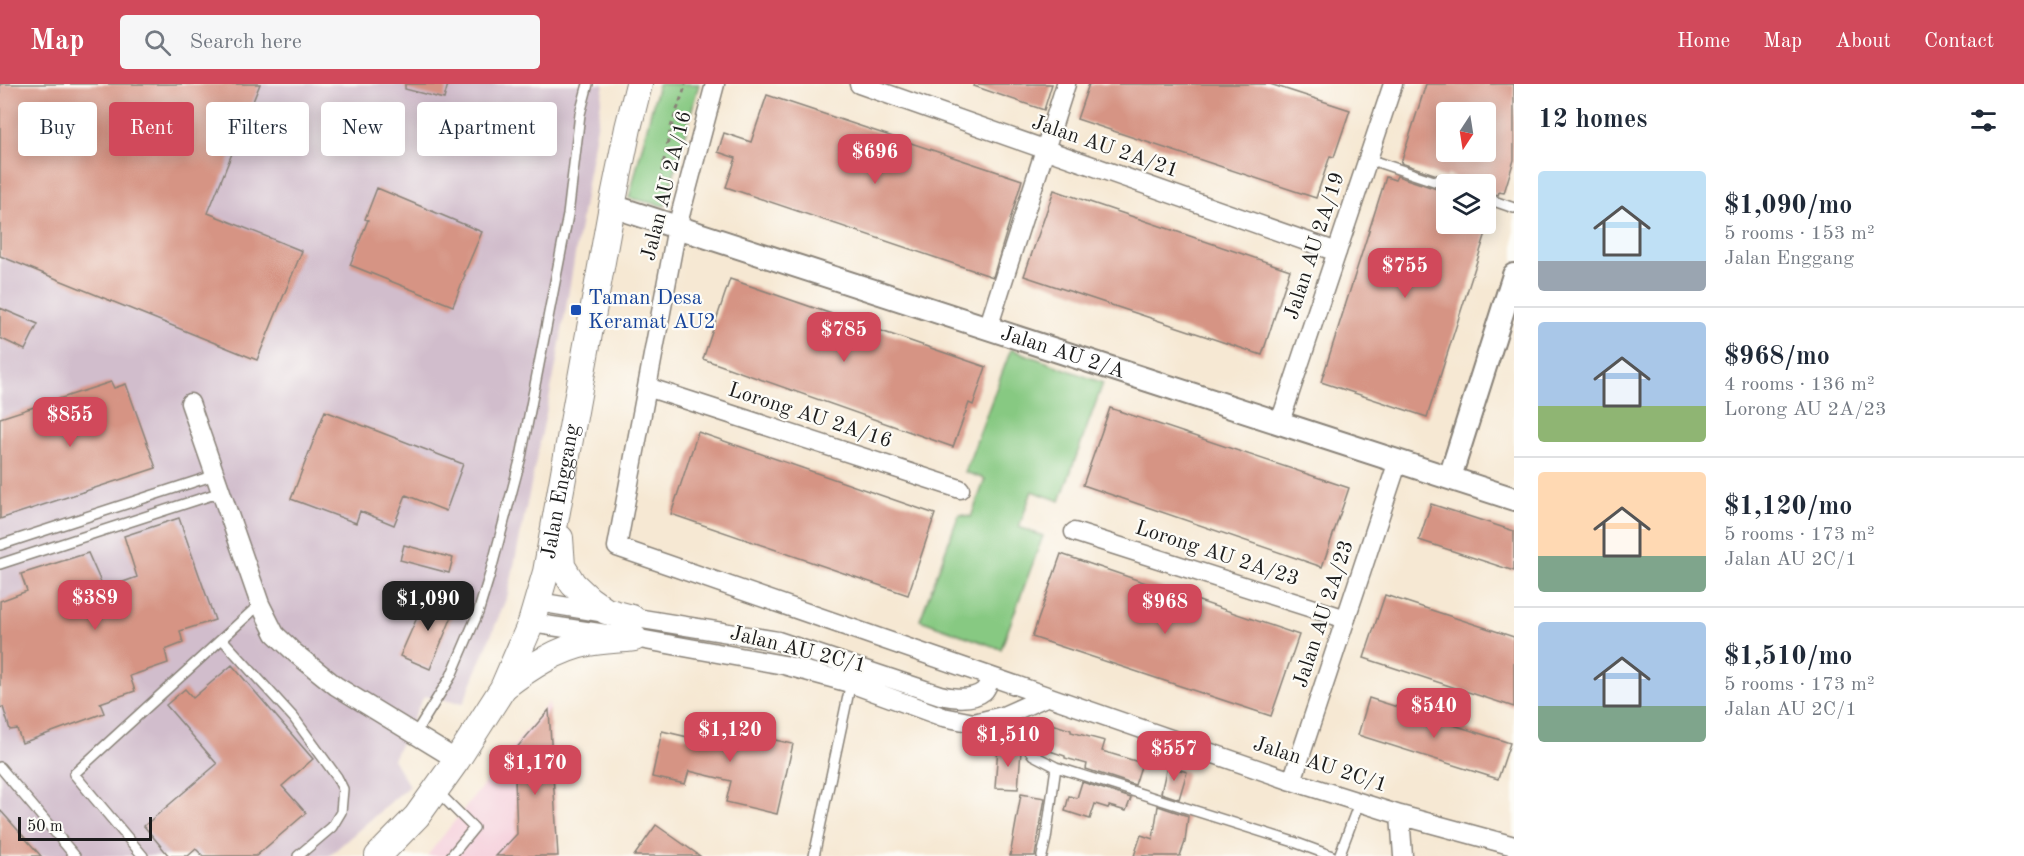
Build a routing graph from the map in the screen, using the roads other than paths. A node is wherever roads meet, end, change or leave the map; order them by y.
1 (588, 84) edge
2 (639, 84) edge
3 (715, 84) edge
4 (859, 84) edge
5 (1066, 84) edge
6 (1393, 84) edge
7 (1046, 149) junction
8 (1368, 159) junction
9 (1436, 182) edge
10 (1496, 202) edge
11 (612, 206) junction
12 (1514, 208) edge
13 (677, 227) junction
14 (1337, 252) junction
15 (1514, 275) edge
16 (1509, 308) edge
17 (988, 328) junction
18 (647, 387) junction
19 (190, 403) dead end
20 (1280, 423) junction
21 (1398, 461) junction
22 (1450, 477) junction
23 (218, 483) junction
24 (960, 489) dead end
25 (1514, 499) edge
26 (557, 504) junction
27 (1074, 531) dead end
28 (0, 545) edge
29 (616, 547) joint
30 (0, 564) edge
31 (260, 604) junction
32 (534, 613) junction
33 (1346, 619) junction
34 (633, 628) junction
35 (222, 639) junction
36 (852, 674) junction
37 (991, 678) junction
38 (503, 688) junction
39 (1046, 697) junction
40 (1003, 716) junction
41 (415, 734) junction
42 (457, 760) junction
43 (0, 767) edge
44 (1056, 767) junction
45 (1292, 781) junction
46 (435, 790) junction
47 (1359, 803) junction
48 (1400, 815) junction
49 (1514, 846) edge
50 (75, 856) edge
51 (143, 856) edge
52 (298, 856) edge
53 (378, 856) edge
54 (451, 856) edge
55 (814, 856) edge
56 (1042, 856) edge
57 (1332, 856) edge
58 (1340, 856) edge
59 (1403, 856) edge

1 - 41 lane
2 - 11 main road, Jalan Enggang
3 - 13 street, Jalan AU 2A/16
4 - 7 street, Jalan AU 2A/21
5 - 7 street
6 - 8 street, Jalan AU 2A/19
7 - 14 street, Jalan AU 2A/21
7 - 17 street
8 - 9 lane
8 - 14 street, Jalan AU 2A/19
10 - 12 lane
11 - 13 street, Jalan AU 2/A
11 - 26 main road, Jalan Enggang
13 - 17 street, Jalan AU 2/A
13 - 18 street, Jalan AU 2A/16
14 - 20 street, Jalan AU 2A/19
15 - 16 street
16 - 22 street
17 - 20 street, Jalan AU 2/A
18 - 24 street, Lorong AU 2A/16
18 - 29 street, Jalan AU 2A/16
19 - 23 street
20 - 21 street, Jalan AU 2/A
21 - 22 street, Jalan AU 2/A
21 - 33 street, Jalan AU 2A/23
22 - 25 street, Jalan AU 2/A
23 - 28 lane
23 - 30 lane
23 - 31 street
26 - 32 main road, Jalan Enggang
26 - 34 main road
27 - 33 street, Lorong AU 2A/23
29 - 37 street, Jalan AU 2C/1
31 - 35 lane
31 - 41 street
32 - 34 street, Jalan AU 2C/1
32 - 38 main road, Jalan Enggang
33 - 45 street, Jalan AU 2A/23
34 - 36 street, Jalan AU 2C/1
34 - 38 main road
35 - 51 lane
35 - 52 lane
36 - 37 street, Jalan AU 2C/1
36 - 40 street, Jalan AU 2C/1
36 - 55 lane
37 - 39 street, Jalan AU 2C/1
38 - 42 main road, Jalan Enggang
39 - 40 street, Jalan AU 2C/1
39 - 45 street, Jalan AU 2C/1
40 - 44 lane
41 - 42 street
42 - 46 main road, Jalan Enggang
43 - 50 lane
44 - 56 lane
44 - 57 lane
45 - 47 street, Jalan AU 2C/1
46 - 53 main road, Jalan Enggang
46 - 54 lane
47 - 48 street, Jalan AU 2C/1
47 - 58 lane
48 - 49 street, Jalan AU 2C/1
48 - 59 street

